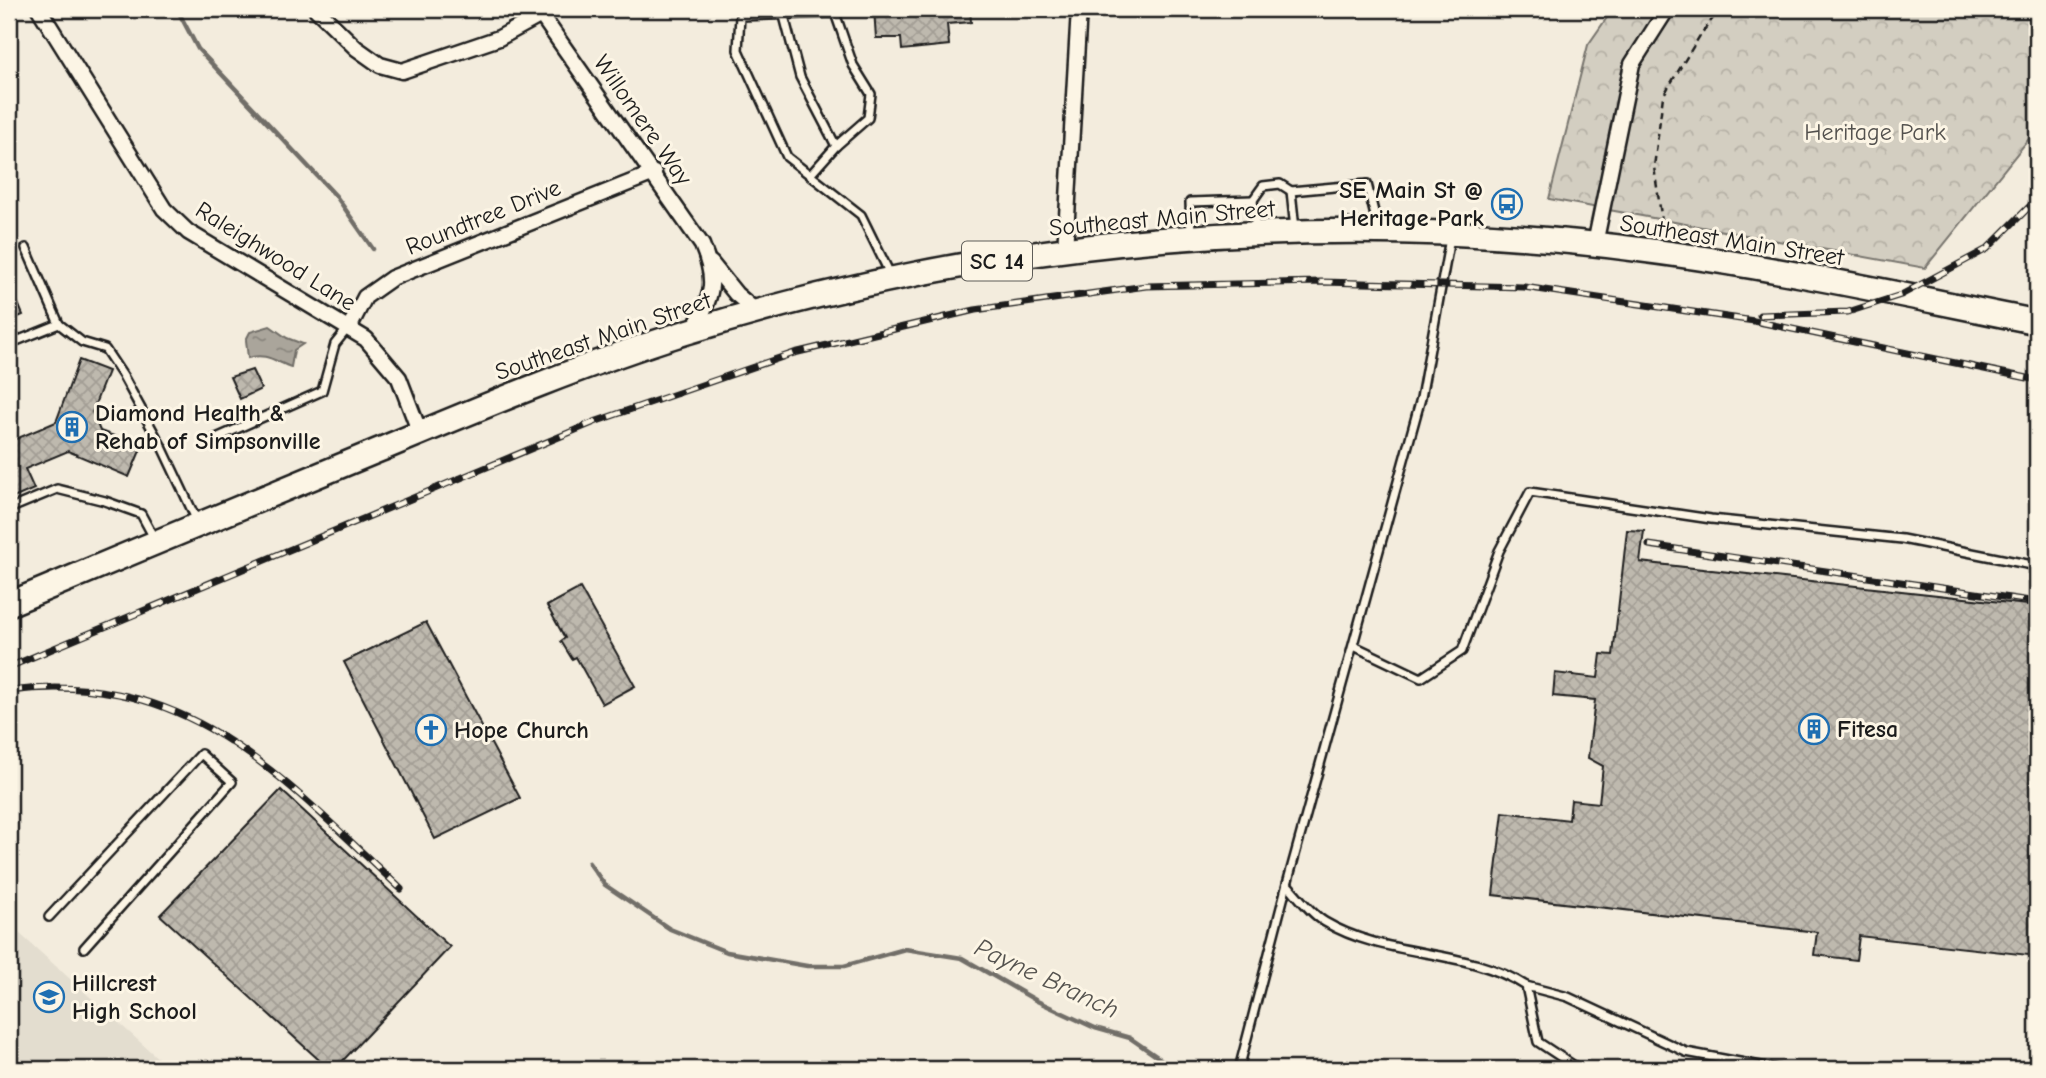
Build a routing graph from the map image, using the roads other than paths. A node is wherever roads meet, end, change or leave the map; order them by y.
1 (39, 9) edge
2 (316, 9) edge
3 (1079, 9) edge
4 (1667, 9) edge
5 (539, 12) edge
6 (739, 13) edge
7 (784, 16) junction
8 (836, 146) junction
9 (654, 173) junction
10 (811, 174) junction
11 (1291, 191) junction
12 (1253, 200) junction
13 (1379, 232) junction
14 (1295, 233) junction
15 (1256, 234) junction
16 (1451, 234) junction
17 (1191, 238) junction
18 (1595, 244) junction
19 (26, 248) dead end
20 (1065, 251) junction
21 (708, 259) junction
22 (893, 280) junction
23 (757, 312) junction
24 (2037, 322) edge
25 (59, 324) junction
26 (349, 328) junction
27 (693, 330) junction
28 (9, 344) edge
29 (420, 433) junction
30 (214, 439) dead end
31 (9, 509) edge
32 (199, 525) junction
33 (157, 542) junction
34 (2037, 566) edge
35 (9, 604) edge
36 (1354, 646) junction
37 (1287, 884) junction
38 (49, 917) dead end
39 (83, 948) dead end
40 (1526, 986) junction
41 (1239, 1069) edge
42 (1579, 1069) edge
43 (1777, 1069) edge

1 - 26 street, Raleighwood Lane
2 - 5 street
3 - 20 street
4 - 18 street
5 - 9 street, Willomere Way
6 - 7 lane
6 - 10 lane
7 - 8 lane
7 - 8 lane
8 - 10 lane
9 - 21 street, Willomere Way
9 - 26 street, Roundtree Drive
10 - 22 lane
11 - 12 lane
11 - 13 lane
11 - 14 lane
12 - 15 lane
12 - 17 lane
13 - 14 main road, Southeast Main Street / SC 14
13 - 16 main road, Southeast Main Street / SC 14
14 - 15 main road, Southeast Main Street / SC 14
15 - 17 main road, Southeast Main Street / SC 14
16 - 18 main road, Southeast Main Street / SC 14
16 - 36 lane
17 - 20 main road, Southeast Main Street / SC 14
18 - 24 main road, Southeast Main Street / SC 14
19 - 25 lane
20 - 22 main road, Southeast Main Street / SC 14
21 - 23 street, Willomere Way
21 - 27 street, Willomere Way
22 - 23 main road, Southeast Main Street / SC 14
23 - 27 main road, Southeast Main Street / SC 14
25 - 28 lane
25 - 32 lane
26 - 29 street, Raleighwood Lane
26 - 30 lane
27 - 29 main road, Southeast Main Street / SC 14
29 - 32 main road, Southeast Main Street / SC 14
31 - 33 lane
32 - 33 main road, Southeast Main Street / SC 14
33 - 35 main road, Southeast Main Street / SC 14
34 - 36 lane
36 - 37 lane
37 - 40 lane
37 - 41 lane
38 - 39 lane
40 - 42 lane
40 - 43 lane

